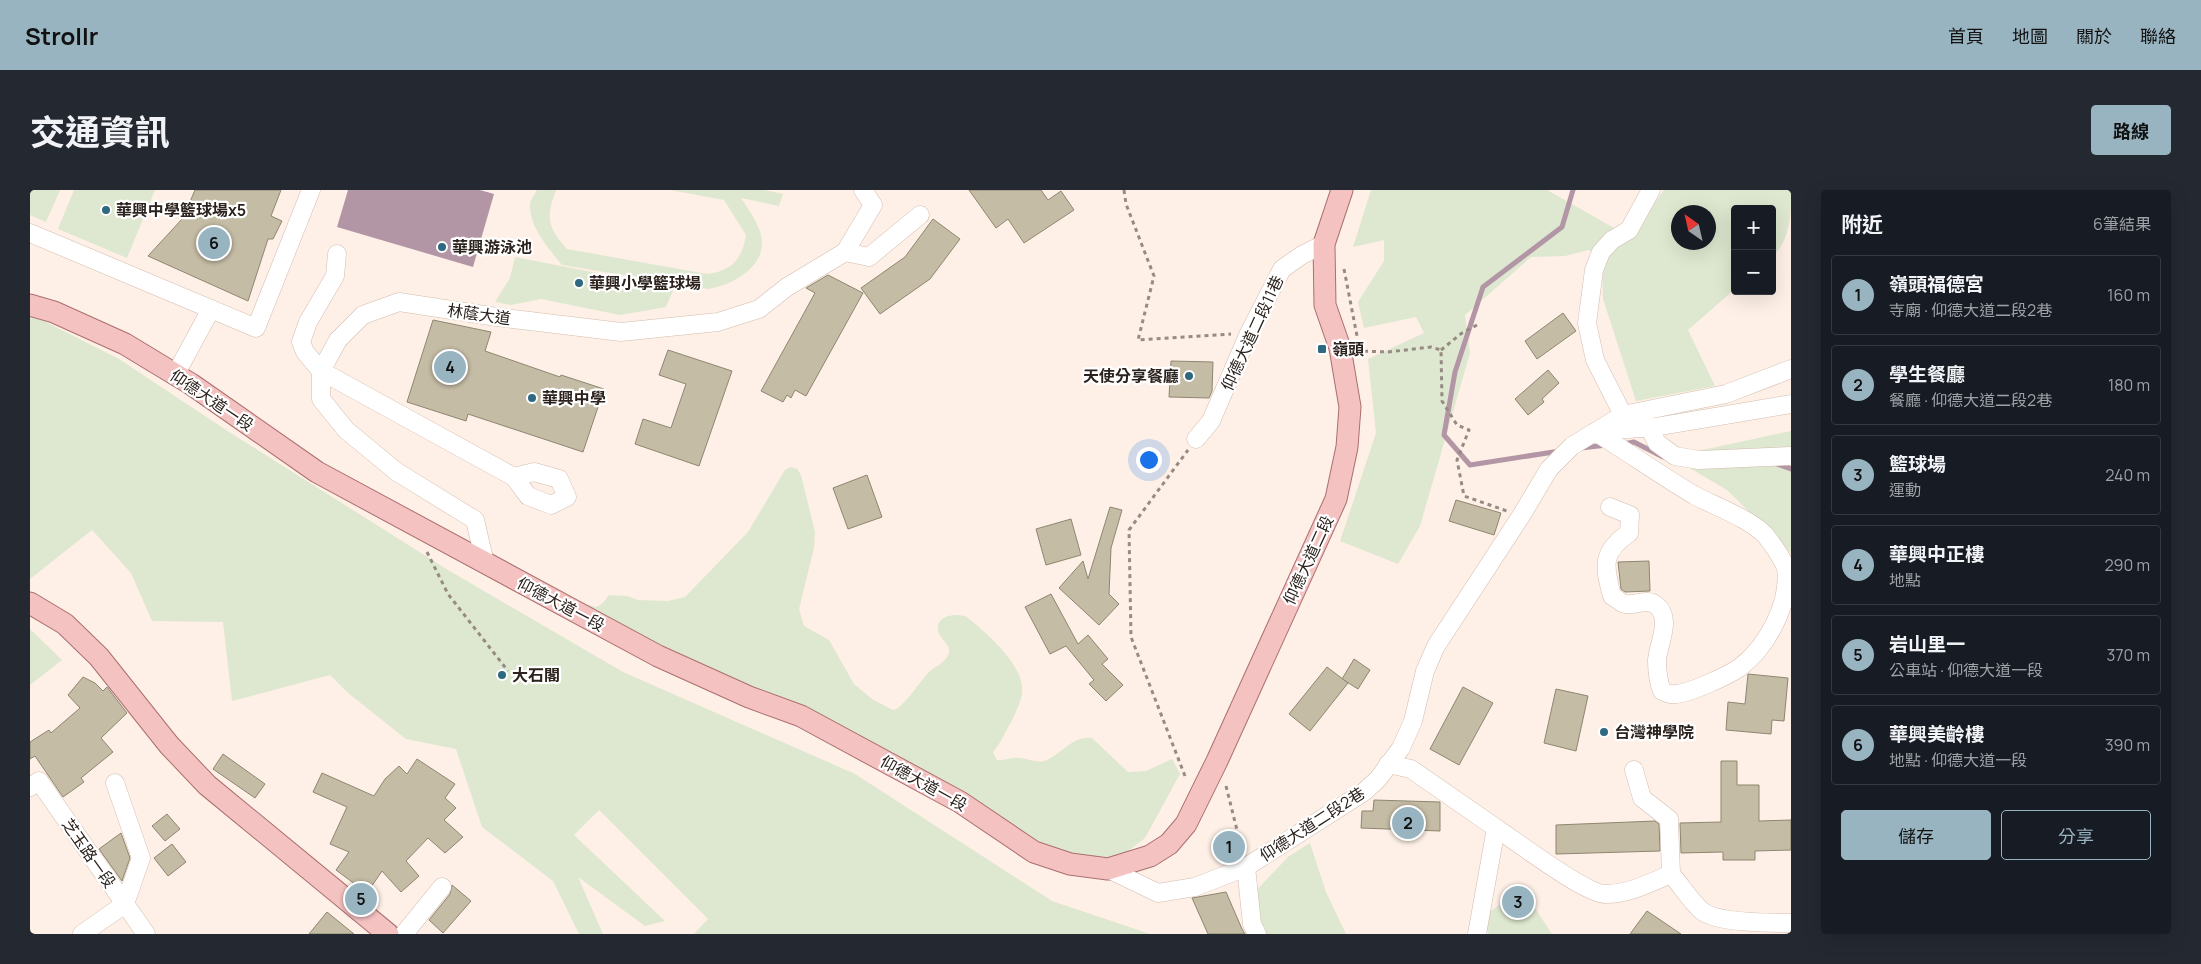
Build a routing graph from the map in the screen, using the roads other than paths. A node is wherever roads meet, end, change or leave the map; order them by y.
1 (311, 190) edge
2 (863, 190) edge
3 (1342, 190) edge
4 (1651, 190) edge
5 (920, 214) dead end
6 (30, 233) edge
7 (1324, 244) junction
8 (845, 252) junction
9 (337, 254) dead end
10 (30, 304) edge
11 (211, 309) junction
12 (1791, 369) edge
13 (321, 371) junction
14 (174, 374) junction
15 (1791, 404) edge
16 (1624, 415) junction
17 (1649, 427) junction
18 (1595, 432) junction
19 (1196, 439) road end
20 (1791, 456) edge
21 (514, 477) dead end
22 (1610, 507) dead end
23 (485, 563) junction
24 (30, 603) edge
25 (1388, 764) junction
26 (1634, 770) dead end
27 (115, 783) dead end
28 (30, 787) edge
29 (1496, 828) junction
30 (1246, 867) junction
31 (1108, 869) junction
32 (1671, 874) junction
33 (442, 887) dead end
34 (125, 904) junction
35 (1791, 923) edge
36 (82, 934) edge
37 (146, 934) edge
38 (388, 934) edge
39 (404, 934) edge
40 (1257, 934) edge
41 (1477, 934) edge

1 - 11 street
2 - 8 street, 林蔭大道
3 - 7 main road, 仰德大道二段
4 - 16 street
5 - 8 street
6 - 11 street
7 - 19 street, 仰德大道二段11巷
7 - 31 main road, 仰德大道二段
8 - 13 street, 林蔭大道
9 - 13 street
10 - 14 main road, 仰德大道一段
11 - 14 street
12 - 16 street, 仰德大道二段2巷
13 - 21 street
13 - 23 street, 林蔭大道
14 - 23 main road, 仰德大道一段
15 - 17 street
16 - 18 street, 仰德大道二段2巷
17 - 18 street
17 - 20 street
18 - 22 street
18 - 25 street, 仰德大道二段2巷
23 - 31 main road, 仰德大道一段
24 - 38 main road
25 - 29 street
25 - 30 street, 仰德大道二段2巷
26 - 32 street
27 - 34 street
28 - 34 street, 芝玉路一段
29 - 32 street
29 - 41 street
30 - 31 street, 仰德大道二段2巷
30 - 40 street
32 - 35 street
33 - 39 street
34 - 36 street
34 - 37 street, 芝玉路一段

